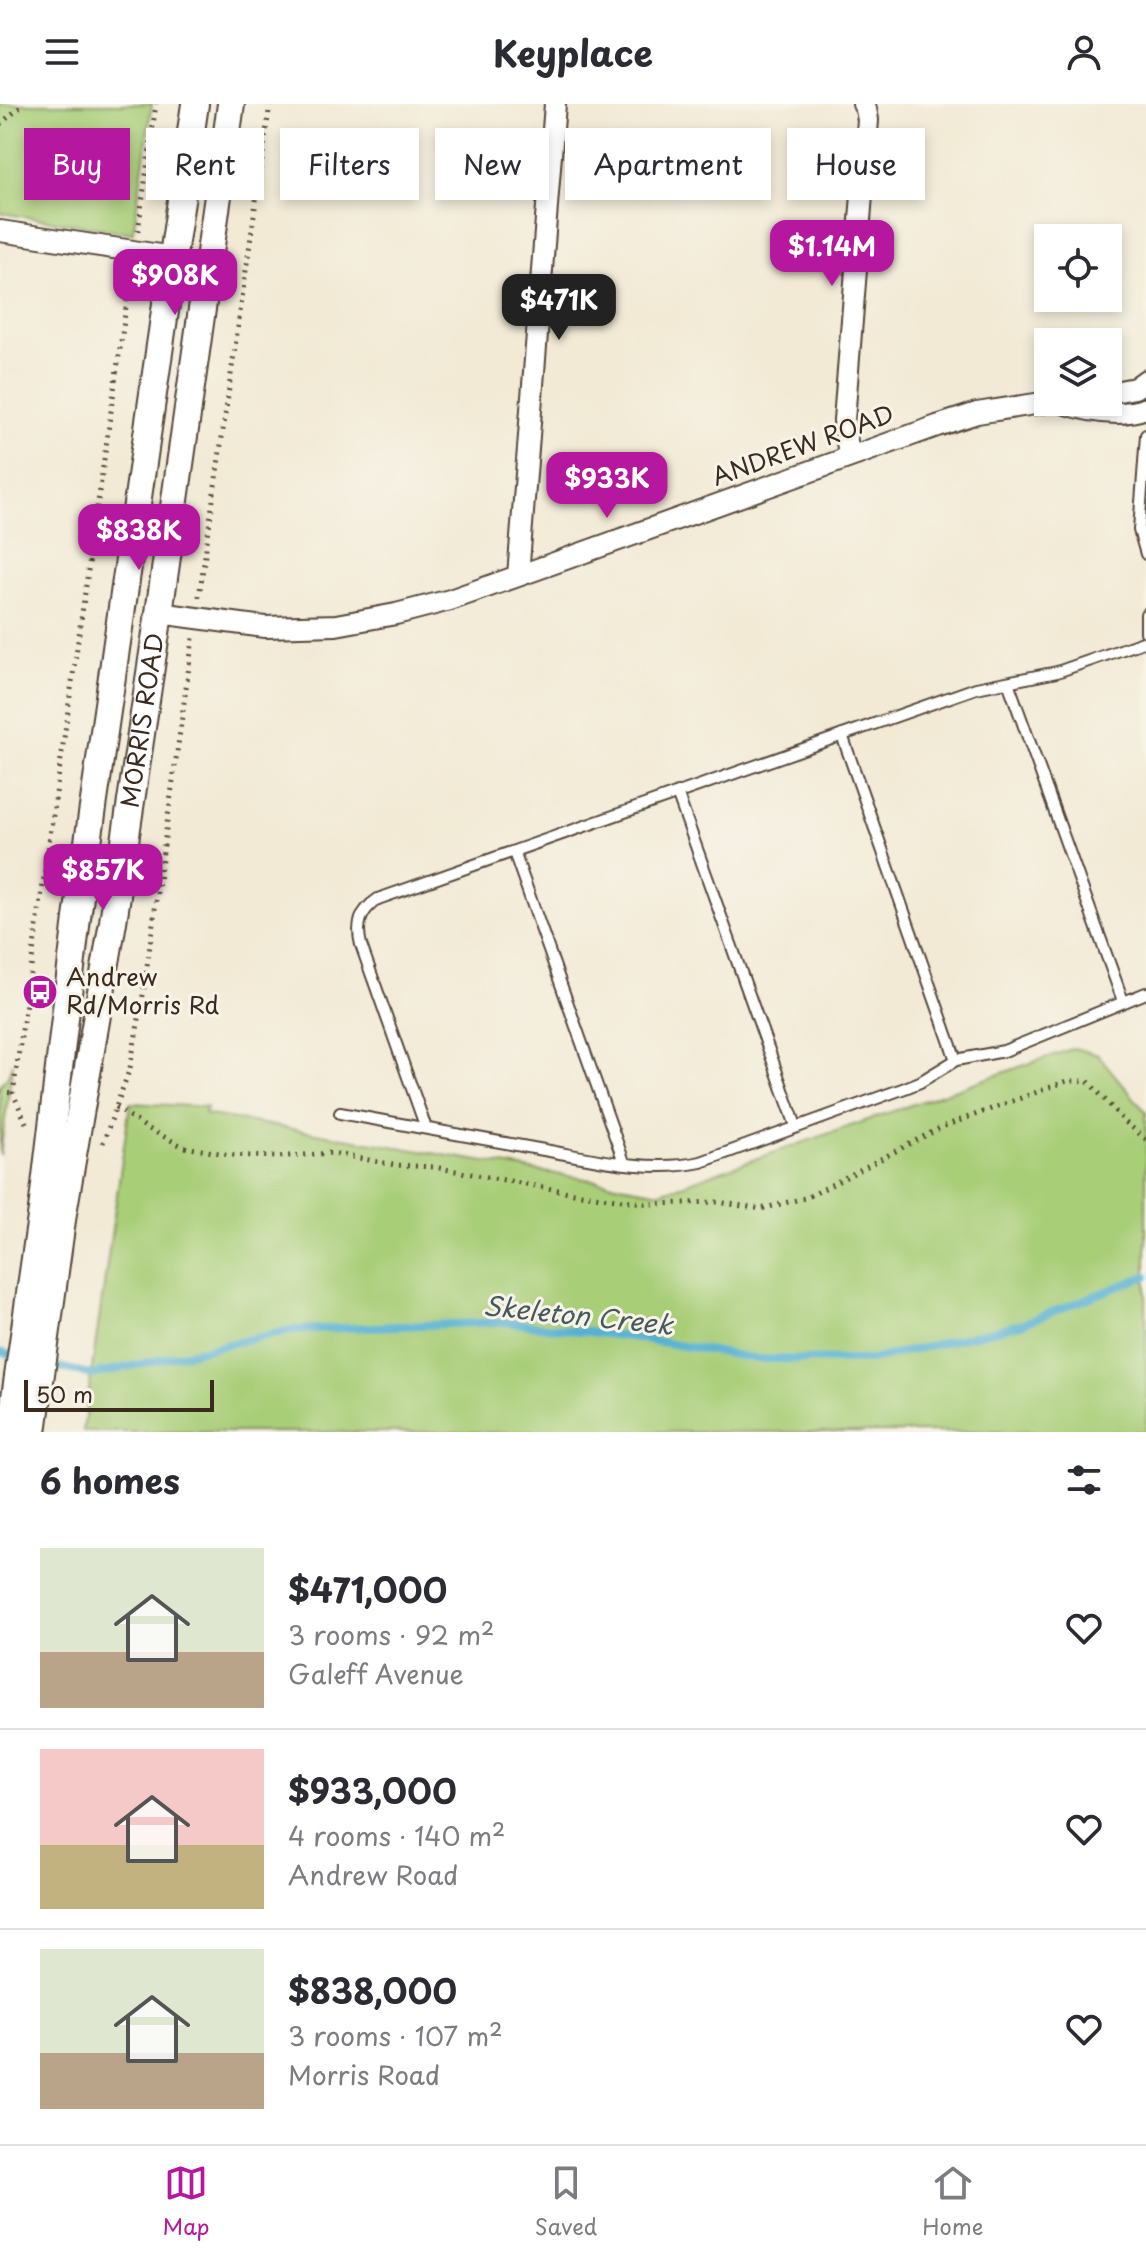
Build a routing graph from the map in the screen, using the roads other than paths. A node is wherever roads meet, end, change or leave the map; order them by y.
1 (195, 104) edge
2 (231, 104) edge
3 (555, 104) edge
4 (863, 104) edge
5 (0, 231) edge
6 (173, 257) junction
7 (208, 263) junction
8 (1146, 385) edge
9 (1122, 390) edge
10 (1034, 404) edge
11 (1146, 408) edge
12 (1122, 413) edge
13 (1146, 435) edge
14 (849, 456) junction
15 (1146, 554) edge
16 (518, 576) junction
17 (123, 608) junction
18 (159, 613) junction
19 (1146, 614) edge
20 (1146, 632) edge
21 (1146, 641) edge
22 (1008, 682) junction
23 (842, 735) junction
24 (677, 793) junction
25 (514, 852) junction
26 (1146, 993) edge
27 (1123, 1001) junction
28 (956, 1060) junction
29 (340, 1113) dead end
30 (796, 1126) junction
31 (426, 1128) junction
32 (624, 1162) junction
33 (53, 1212) junction
34 (10, 1432) edge
35 (33, 1432) edge

1 - 6 street, MORRIS ROAD
2 - 7 street, MORRIS ROAD
3 - 16 street
4 - 14 street
5 - 6 street
6 - 7 street
6 - 17 street, MORRIS ROAD
7 - 18 street, MORRIS ROAD
8 - 9 street
10 - 14 street, ANDREW ROAD
11 - 12 street
13 - 15 lane
14 - 16 street, ANDREW ROAD
16 - 18 street, ANDREW ROAD
17 - 18 street
17 - 33 street, MORRIS ROAD
18 - 33 street, MORRIS ROAD
19 - 20 lane
21 - 22 lane
22 - 23 lane
22 - 27 lane
23 - 24 lane
23 - 28 lane
24 - 25 lane
24 - 30 lane
25 - 31 lane
25 - 32 lane
26 - 27 lane
27 - 28 lane
28 - 30 lane
29 - 31 lane
30 - 32 lane
31 - 32 lane
33 - 34 street, MORRIS ROAD
33 - 35 street, MORRIS ROAD

